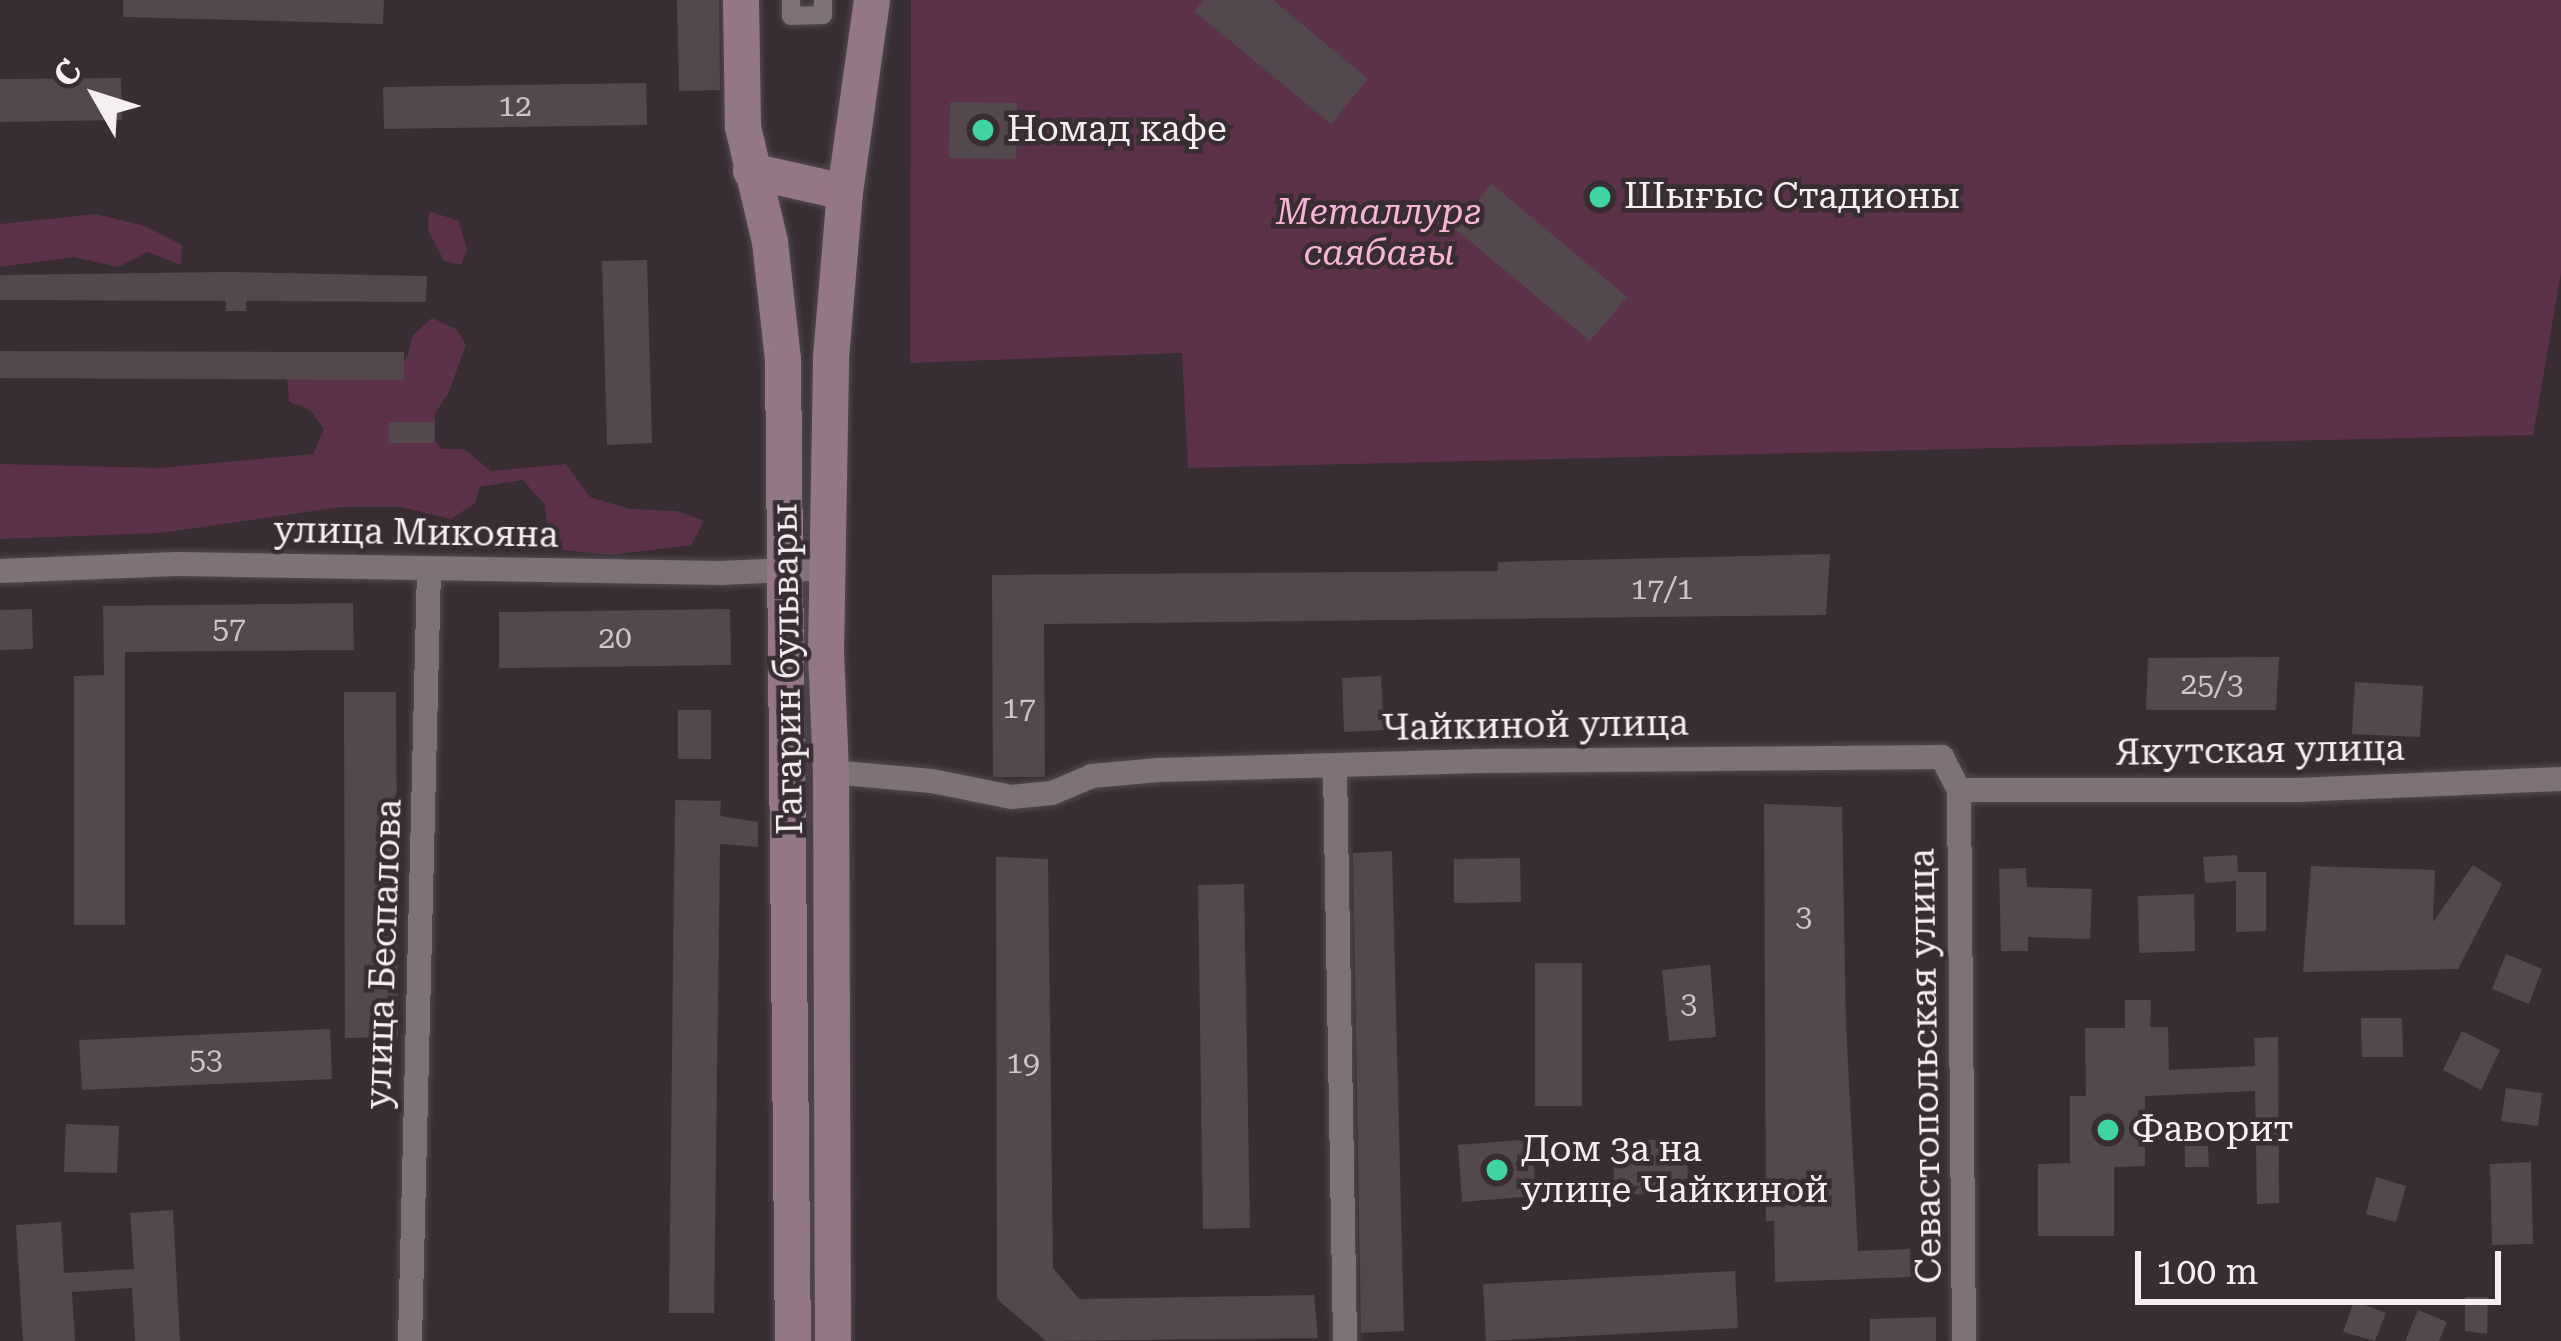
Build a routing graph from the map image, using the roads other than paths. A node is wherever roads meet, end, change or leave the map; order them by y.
1 (741, 0) edge
2 (791, 0) edge
3 (823, 0) edge
4 (872, 0) edge
5 (751, 171) junction
6 (845, 192) junction
7 (788, 568) junction
8 (830, 568) junction
9 (429, 569) junction
10 (0, 571) edge
11 (1335, 767) junction
12 (832, 772) junction
13 (2561, 779) edge
14 (1960, 790) junction
15 (410, 1341) edge
16 (794, 1341) edge
17 (833, 1341) edge
18 (1345, 1341) edge
19 (1964, 1341) edge

1 - 5 main road, Гагарин бульвары
2 - 3 street
4 - 6 main road, Гагарин бульвары
5 - 6 main road
5 - 7 main road, Гагарин бульвары
6 - 8 main road, Гагарин бульвары
7 - 8 street, улица Микояна
7 - 9 street, улица Микояна
7 - 16 main road, Гагарин бульвары
8 - 12 main road, Гагарин бульвары
9 - 10 street, улица Микояна
9 - 15 street, улица Беспалова
11 - 12 street, Чайкиной улица
11 - 14 street, Чайкиной улица
11 - 18 street
12 - 17 main road, Гагарин бульвары
13 - 14 street, Якутская улица
14 - 19 street, Севастопольская улица

